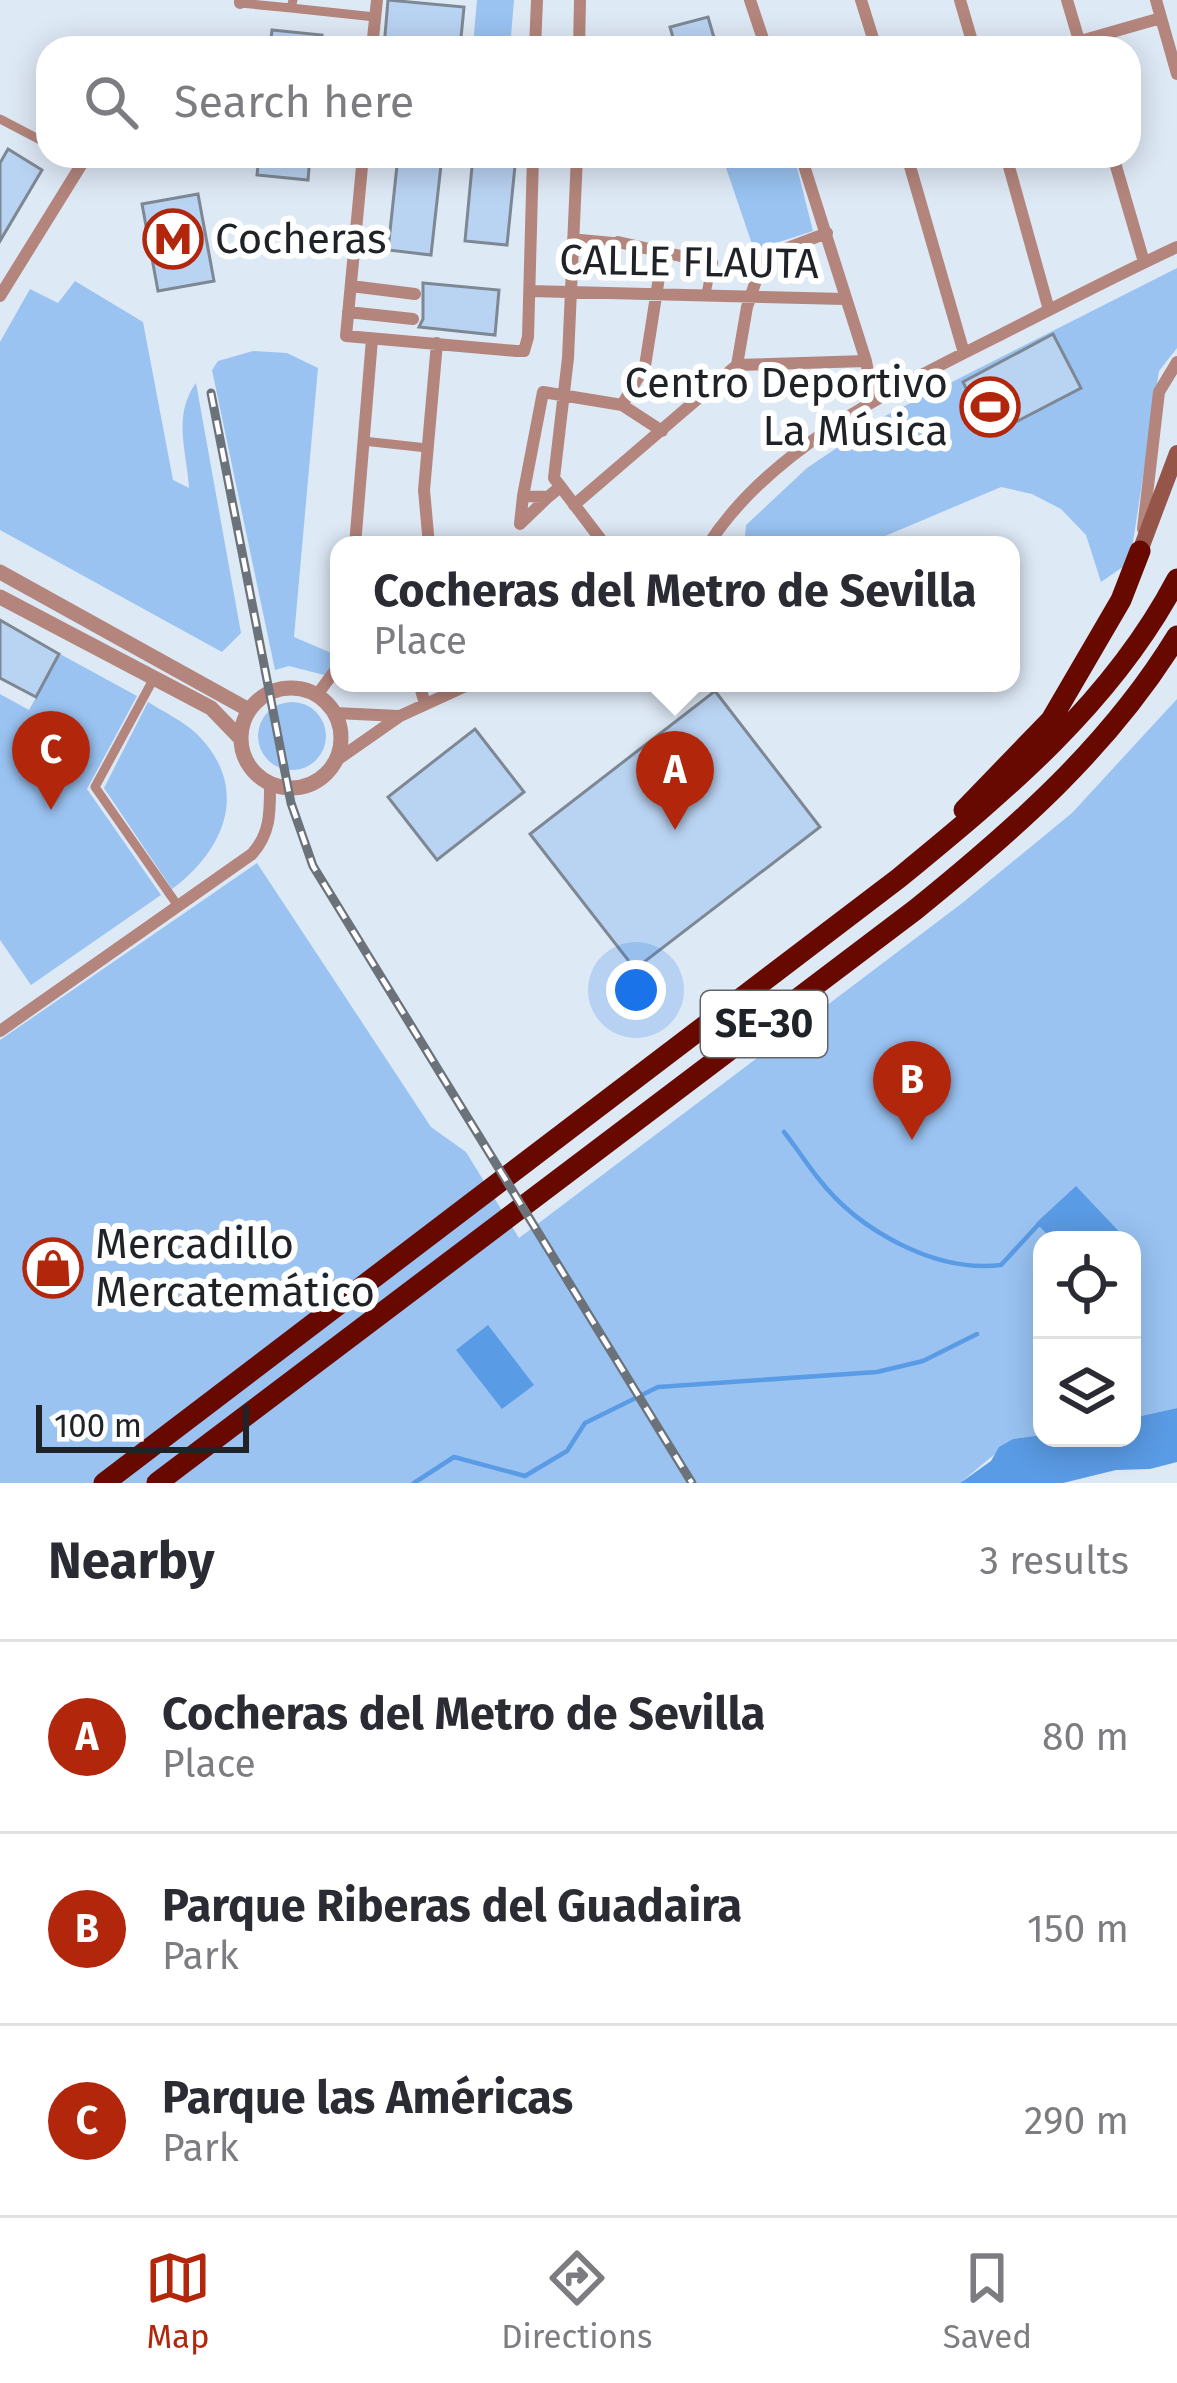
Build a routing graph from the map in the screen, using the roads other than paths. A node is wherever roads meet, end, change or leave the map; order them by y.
1 (377, 0) edge
2 (537, 0) edge
3 (580, 0) edge
4 (750, 0) edge
5 (861, 0) edge
6 (960, 0) edge
7 (1067, 0) edge
8 (1156, 0) edge
9 (240, 2) edge
10 (292, 4) edge
11 (375, 16) junction
12 (1161, 18) junction
13 (373, 36) edge
14 (536, 36) edge
15 (579, 36) edge
16 (762, 36) edge
17 (872, 36) edge
18 (970, 36) edge
19 (1078, 36) edge
20 (1105, 36) edge
21 (1177, 74) edge
22 (0, 119) edge
23 (36, 137) edge
24 (73, 168) edge
25 (362, 168) edge
26 (532, 168) edge
27 (577, 168) edge
28 (805, 168) edge
29 (910, 168) edge
30 (1009, 168) edge
31 (1117, 168) edge
32 (827, 233) junction
33 (575, 238) junction
34 (618, 242) joint
35 (1177, 247) edge
36 (663, 252) junction
37 (1144, 262) junction
38 (712, 263) joint
39 (351, 286) junction
40 (530, 290) junction
41 (572, 292) junction
42 (657, 293) junction
43 (415, 294) dead end
44 (706, 294) junction
45 (0, 296) edge
46 (750, 296) junction
47 (845, 299) junction
48 (1049, 310) junction
49 (348, 312) junction
50 (413, 319) dead end
51 (372, 339) junction
52 (437, 343) junction
53 (964, 353) junction
54 (866, 361) junction
55 (1177, 362) edge
56 (736, 365) junction
57 (565, 394) junction
58 (874, 399) junction
59 (622, 405) junction
60 (662, 431) junction
61 (363, 441) junction
62 (428, 448) junction
63 (1177, 453) edge
64 (553, 493) junction
65 (524, 496) junction
66 (574, 506) junction
67 (356, 536) edge
68 (428, 536) edge
69 (598, 536) edge
70 (711, 536) edge
71 (1140, 551) junction
72 (0, 572) edge
73 (1177, 579) edge
74 (0, 597) edge
75 (1177, 637) edge
76 (1177, 653) edge
77 (1154, 674) junction
78 (330, 677) edge
79 (154, 678) junction
80 (422, 692) edge
81 (452, 692) edge
82 (317, 695) junction
83 (425, 704) junction
84 (249, 710) junction
85 (335, 713) junction
86 (400, 716) junction
87 (241, 739) junction
88 (337, 760) junction
89 (270, 784) junction
90 (898, 878) junction
91 (178, 906) junction
92 (0, 1031) edge
93 (104, 1483) edge
94 (157, 1483) edge

1 - 11 street
2 - 14 street
3 - 15 street
4 - 16 street
5 - 17 street
6 - 18 street
7 - 19 street
8 - 12 street
9 - 10 street
10 - 11 street
11 - 13 street
12 - 20 street
12 - 21 street
22 - 23 street
24 - 45 street
25 - 39 street
26 - 40 street
27 - 33 street
28 - 32 street
29 - 53 street
30 - 48 street
31 - 37 street
32 - 46 street
32 - 47 street
33 - 34 street
33 - 41 street
34 - 36 street
35 - 37 street
36 - 38 street
36 - 42 street
37 - 48 street
38 - 44 street
39 - 43 street
39 - 49 street
40 - 41 street, CALLE FLAUTA
40 - 52 street
41 - 42 street, CALLE FLAUTA
41 - 57 street
42 - 44 street, CALLE FLAUTA
42 - 59 street
44 - 46 street, CALLE FLAUTA
46 - 47 street, CALLE FLAUTA
46 - 56 street
47 - 54 street
48 - 53 street
49 - 50 street
49 - 51 street
51 - 52 street
51 - 61 street
52 - 62 street
53 - 58 street
54 - 56 street
54 - 58 street
55 - 71 street
56 - 60 street
57 - 59 street
57 - 64 street
57 - 65 street
58 - 70 street
59 - 60 street
60 - 66 street
61 - 62 street
61 - 67 street
62 - 68 street
63 - 71 main road
64 - 65 street
64 - 65 street
64 - 66 street
66 - 69 street
71 - 90 highway
72 - 84 street
73 - 90 highway, SE-30
74 - 79 street
75 - 77 highway, SE-30
76 - 77 highway
77 - 94 highway, SE-30
78 - 82 street
79 - 87 street
79 - 91 street
80 - 83 street
81 - 83 street
82 - 84 street
82 - 85 street
83 - 86 street
84 - 87 street
85 - 86 street
85 - 88 street
86 - 88 street
87 - 89 street
88 - 89 street
89 - 91 street
90 - 93 highway, SE-30
91 - 92 street

